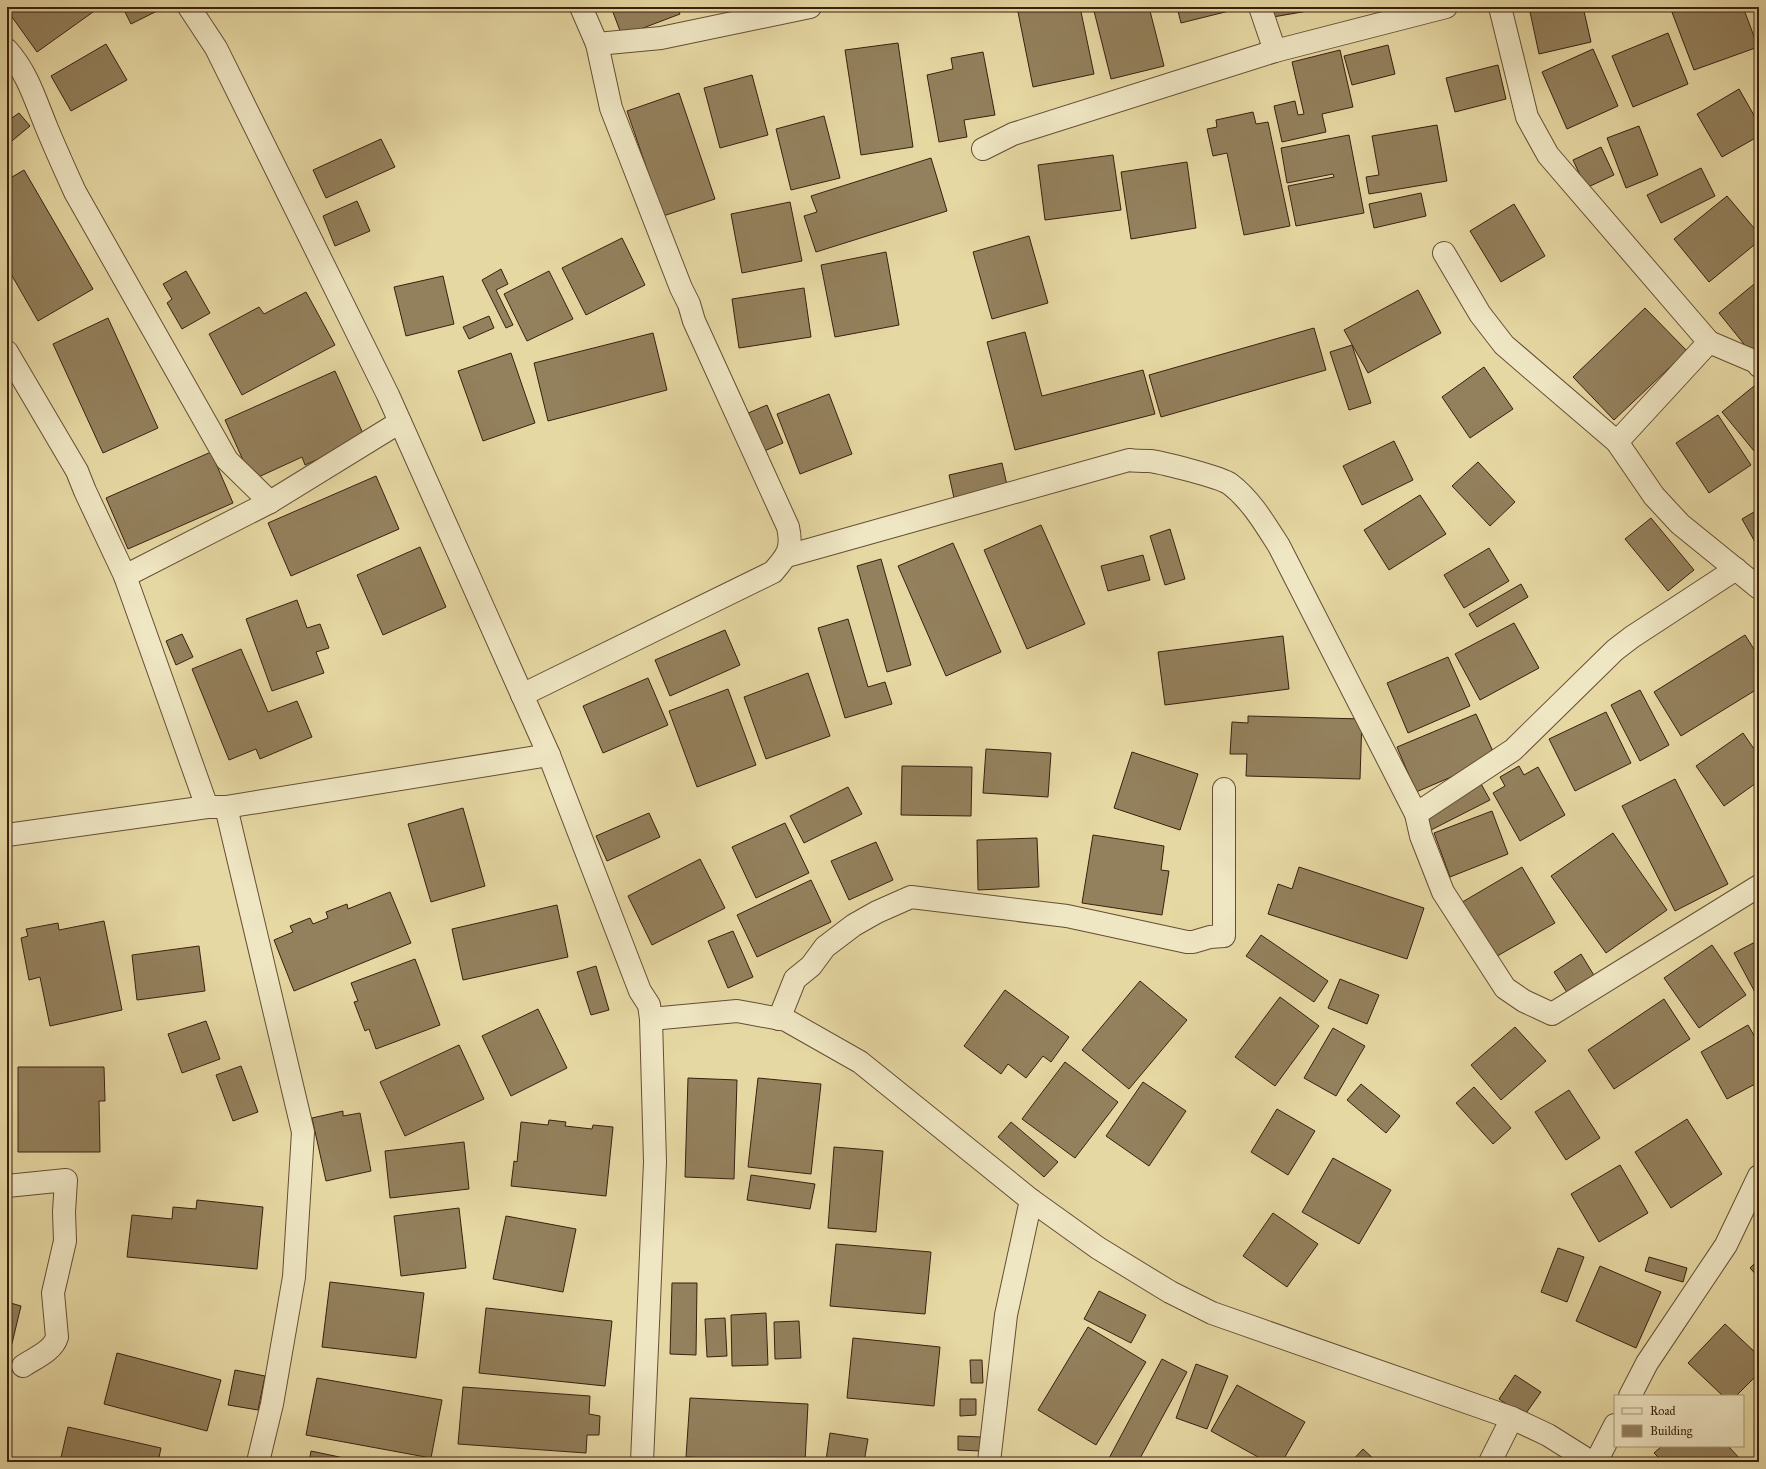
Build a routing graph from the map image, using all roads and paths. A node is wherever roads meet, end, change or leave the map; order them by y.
1 (189, 7) edge
2 (581, 7) edge
3 (810, 7) edge
4 (1260, 7) edge
5 (1446, 7) edge
6 (1500, 7) edge
7 (596, 44) junction
8 (7, 50) edge
9 (1276, 51) junction
10 (983, 148) dead end
11 (1444, 253) dead end
12 (1709, 342) junction
13 (7, 352) edge
14 (1759, 366) edge
15 (400, 422) junction
16 (1617, 442) junction
17 (270, 502) junction
18 (787, 556) junction
19 (1736, 569) junction
20 (124, 576) junction
21 (1759, 588) edge
22 (522, 695) junction
23 (549, 755) junction
24 (1224, 789) dead end
25 (217, 807) junction
26 (1416, 814) junction
27 (7, 835) edge
28 (1759, 886) edge
29 (651, 1019) junction
30 (779, 1019) junction
31 (1759, 1176) edge
32 (7, 1186) edge
33 (1031, 1200) junction
34 (23, 1366) dead end
35 (1631, 1395) edge
36 (1512, 1418) junction
37 (1614, 1427) edge
38 (258, 1462) edge
39 (642, 1462) edge
40 (989, 1462) edge
41 (1490, 1462) edge
42 (1591, 1462) edge
43 (1596, 1462) edge

1 - 15 street
2 - 7 street
3 - 7 street
4 - 9 street
5 - 9 street
6 - 12 street
7 - 18 street
8 - 17 street
9 - 10 street
11 - 16 street
12 - 14 street
12 - 16 street
13 - 20 street
15 - 17 street
15 - 22 street
16 - 19 street
17 - 20 street
18 - 22 street
18 - 26 street
19 - 21 street
19 - 26 street
20 - 25 street
22 - 23 street
23 - 25 street
23 - 29 street
24 - 30 street
25 - 27 street
25 - 38 street
26 - 28 street
29 - 30 street
29 - 39 street
30 - 33 street
31 - 35 street
32 - 34 street
33 - 36 street
33 - 40 street
36 - 41 street
36 - 42 street
37 - 43 street

